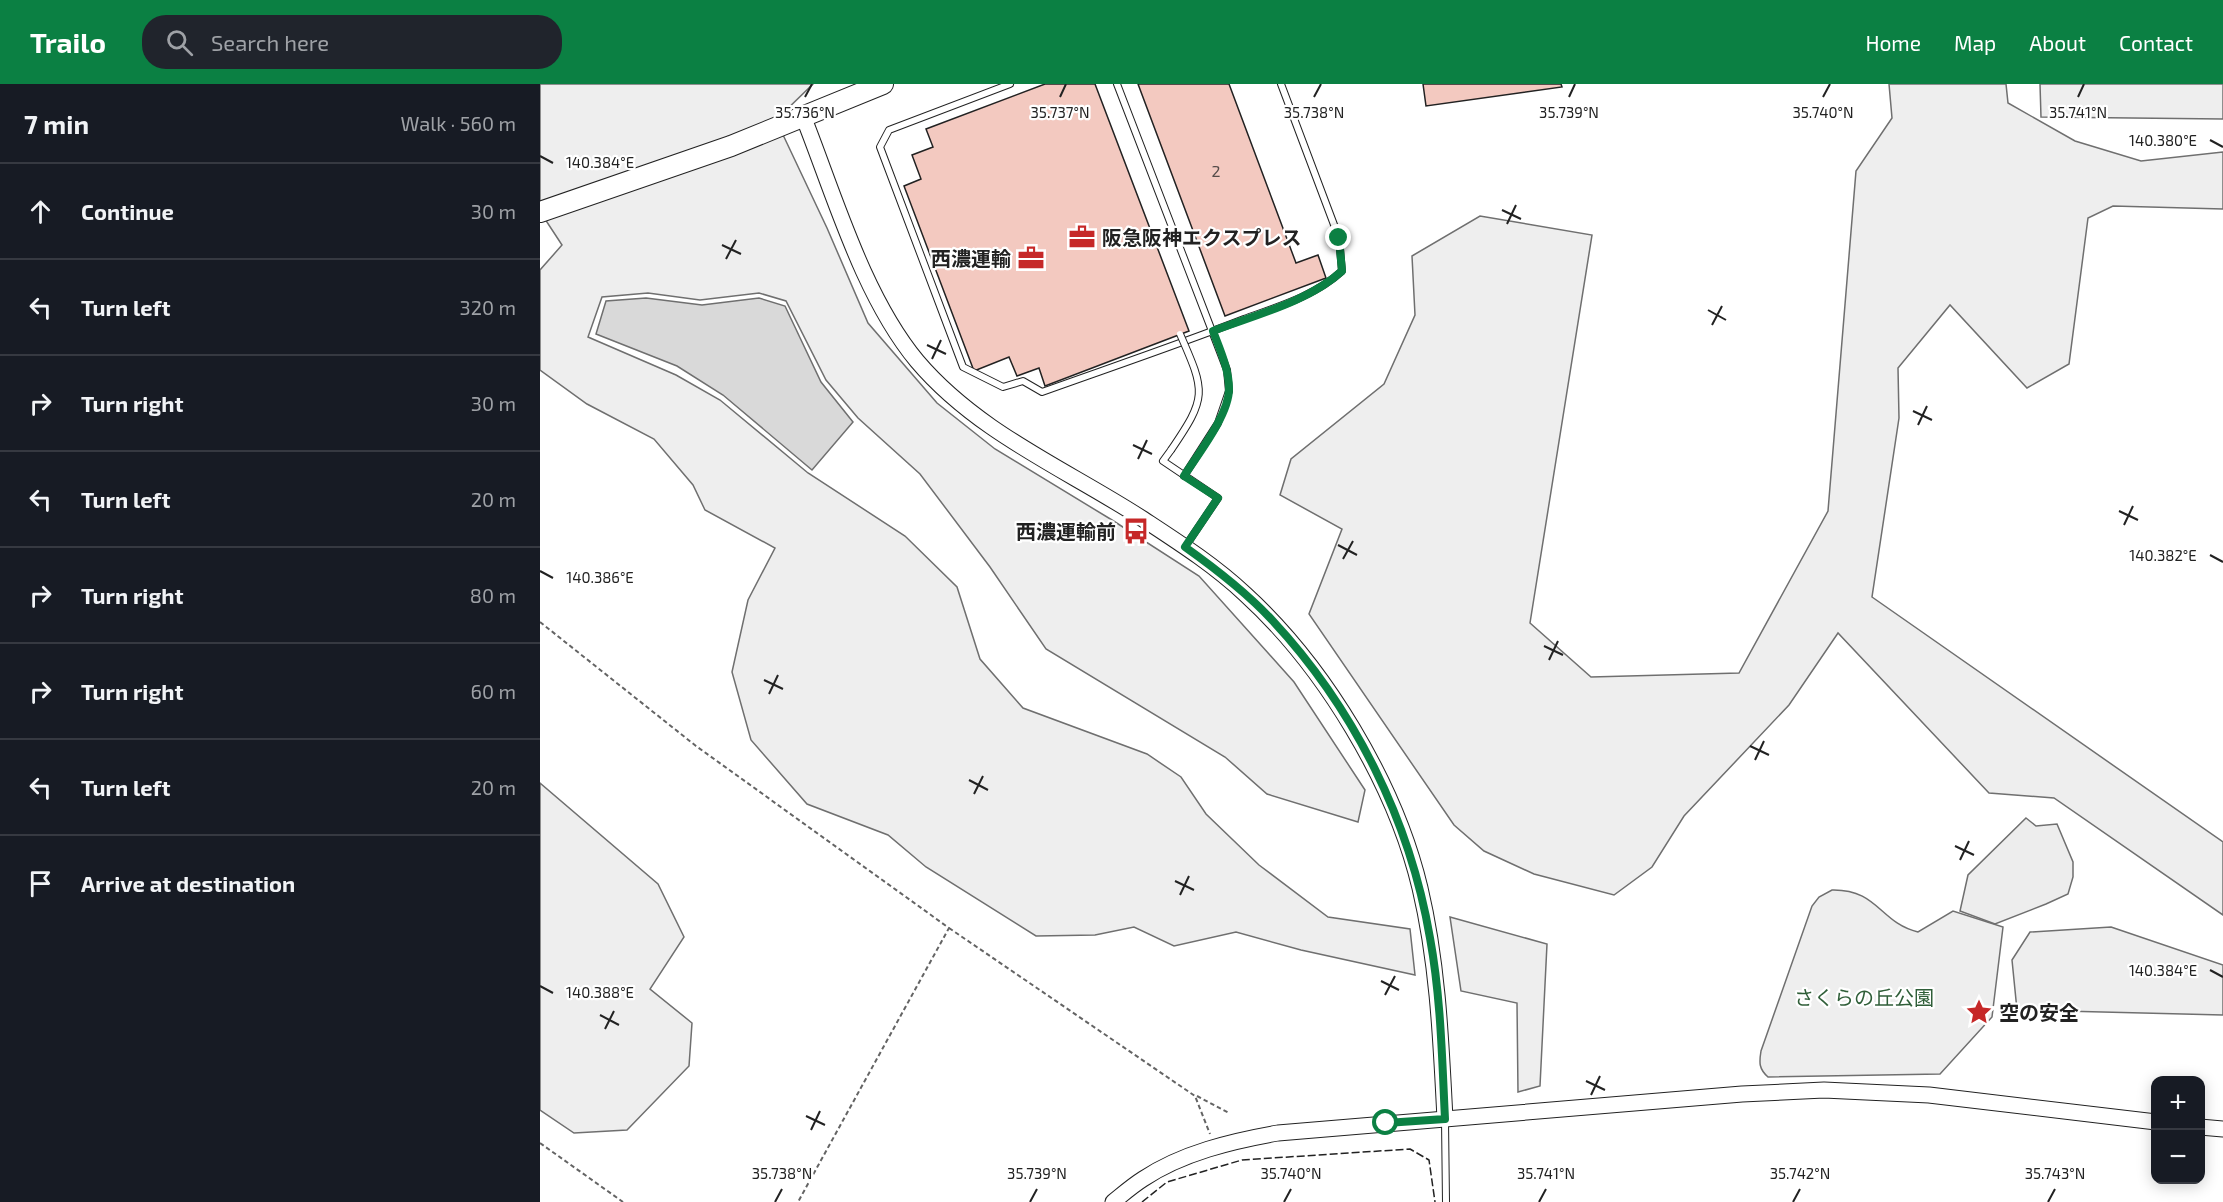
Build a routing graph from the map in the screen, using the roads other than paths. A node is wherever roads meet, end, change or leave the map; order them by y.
1 (883, 84) edge
2 (1010, 84) edge
3 (1117, 84) edge
4 (1281, 84) edge
5 (803, 116) junction
6 (540, 212) edge
7 (1213, 331) junction
8 (1180, 334) dead end
9 (1184, 476) junction
10 (1185, 547) junction
11 (1445, 1119) junction
12 (2151, 1121) edge
13 (2205, 1127) edge
14 (2223, 1128) edge
15 (1113, 1202) edge
16 (1446, 1202) edge

1 - 5 main road
2 - 7 lane
3 - 7 lane
4 - 7 lane
5 - 6 main road
5 - 10 street
7 - 9 lane
8 - 9 lane, bridge
9 - 10 lane
10 - 11 street
11 - 12 street
11 - 15 street
11 - 16 lane
13 - 14 street

